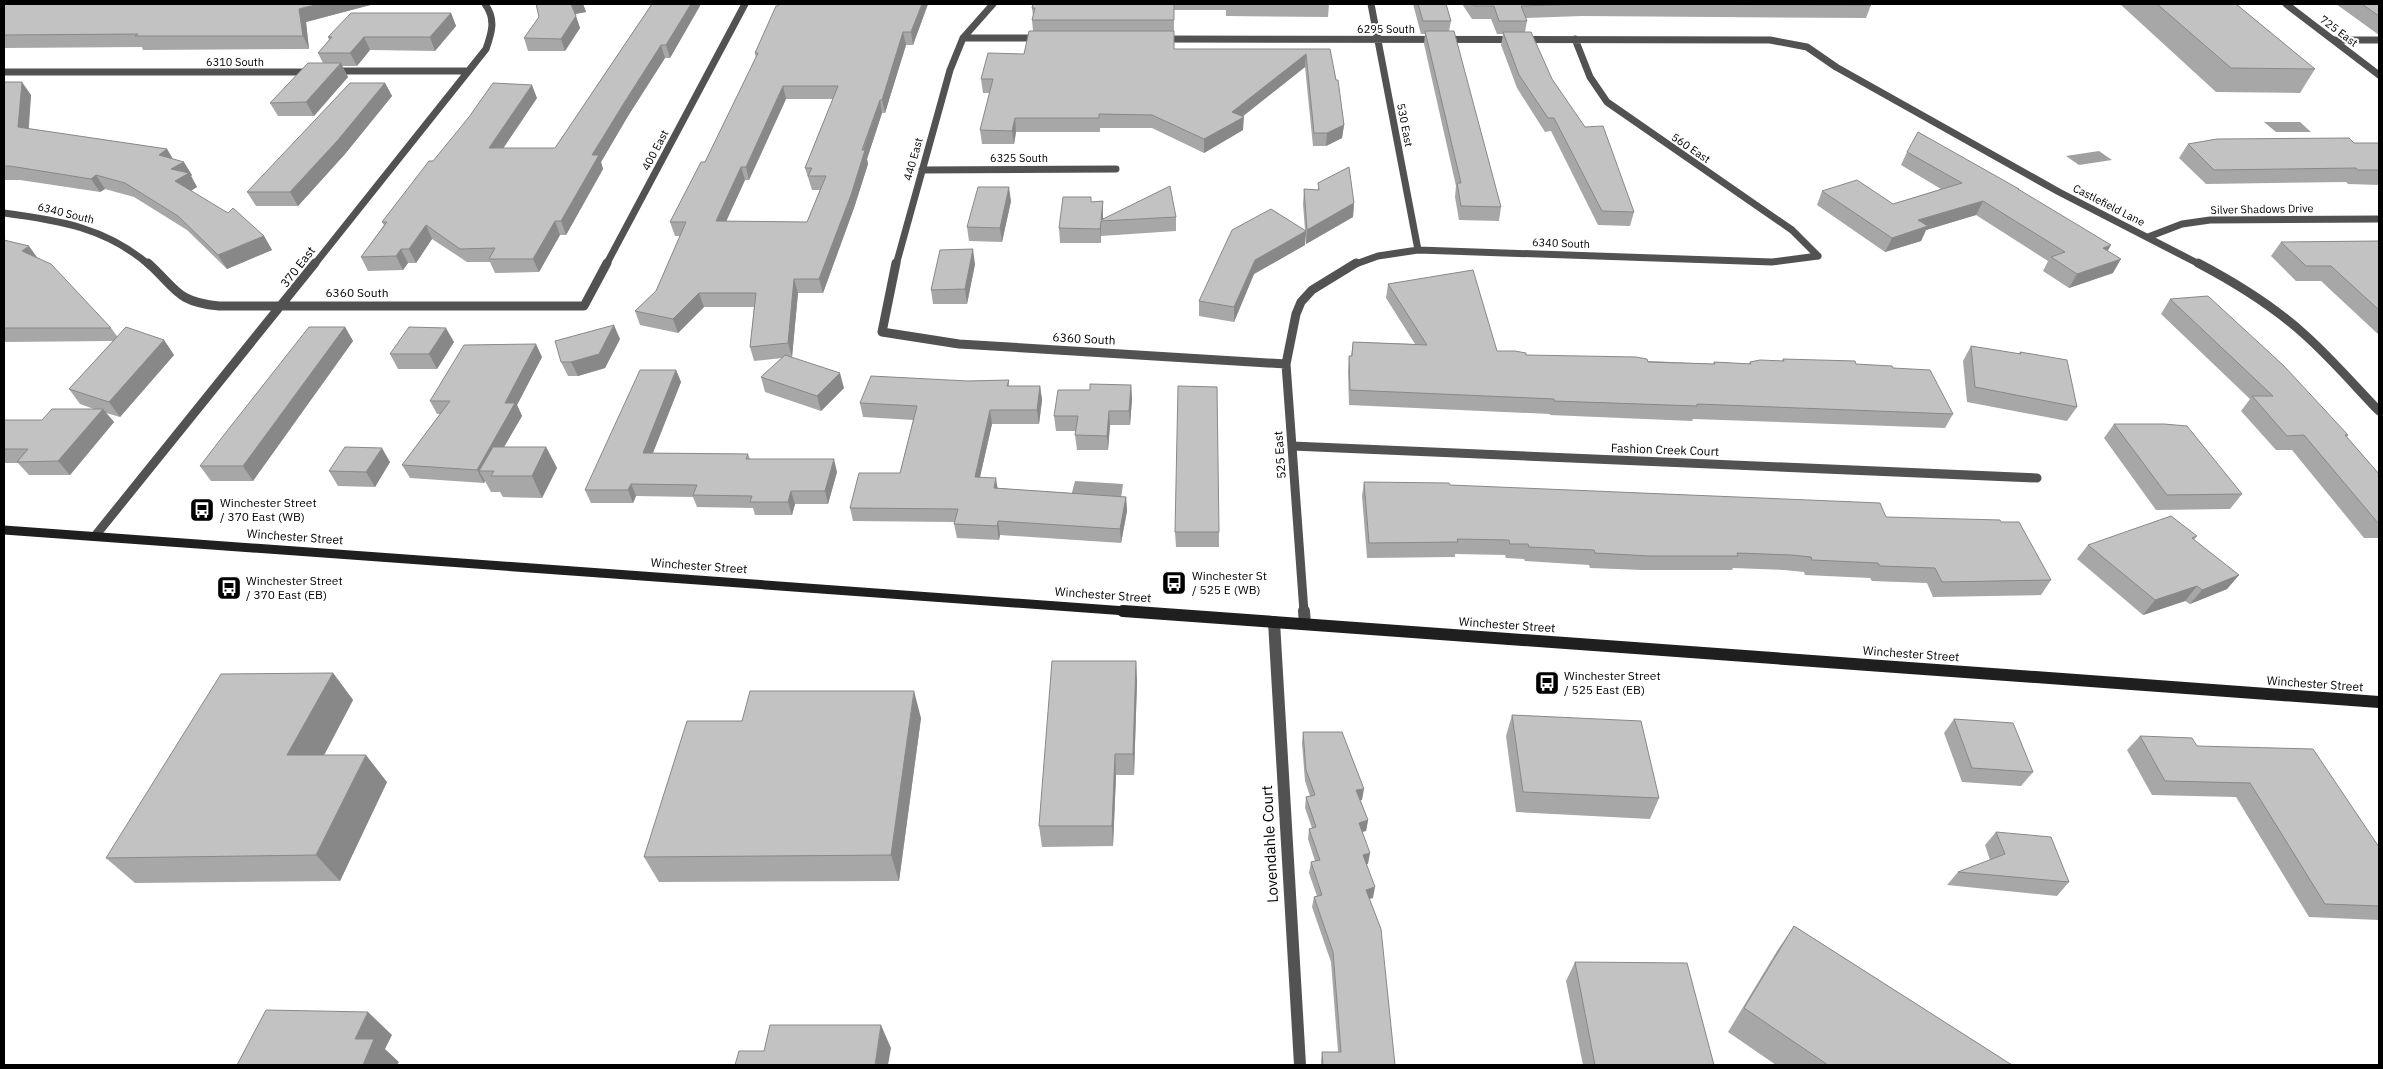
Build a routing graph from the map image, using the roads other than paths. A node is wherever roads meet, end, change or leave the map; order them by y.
1 (484, 4) edge
2 (745, 4) edge
3 (993, 4) edge
4 (1371, 4) edge
5 (2286, 4) edge
6 (963, 38) junction
7 (1044, 38) edge
8 (1151, 39) edge
9 (1378, 39) junction
10 (1575, 39) junction
11 (2334, 40) junction
12 (2379, 40) edge
13 (1807, 48) joint
14 (4, 72) edge
15 (317, 72) edge
16 (327, 72) edge
17 (467, 72) junction
18 (2379, 75) edge
19 (1116, 169) dead end
20 (922, 170) junction
21 (4, 213) edge
22 (2379, 219) edge
23 (2148, 237) junction
24 (1418, 250) junction
25 (1818, 256) joint
26 (146, 261) joint
27 (1312, 290) joint
28 (282, 305) junction
29 (584, 306) joint
30 (882, 332) joint
31 (1286, 364) junction
32 (2379, 411) edge
33 (1292, 446) junction
34 (2037, 478) dead end
35 (4, 530) edge
36 (94, 536) junction
37 (1274, 622) junction
38 (1305, 624) junction
39 (2379, 702) edge
40 (1300, 1065) edge

1 - 17 street, 370 East
2 - 29 street, 400 East
3 - 6 street, 440 East
4 - 9 street, 530 East
5 - 11 street, 725 East
6 - 7 street
6 - 20 street, 440 East
8 - 9 street, 6295 South
9 - 10 street, 6295 South
9 - 24 street, 530 East
10 - 13 street, 6295 South
10 - 25 street, 560 East
11 - 12 street
11 - 18 street, 725 East
13 - 23 street, Castlefield Lane
14 - 15 street, 6310 South
16 - 17 street
17 - 28 street, 370 East
19 - 20 street, 6325 South
20 - 30 street, 440 East
21 - 26 street, 6340 South
22 - 23 street, Silver Shadows Drive
23 - 32 street, Castlefield Lane
24 - 25 street, 6340 South
24 - 27 street, 6340 South
26 - 28 street, 6360 South
27 - 31 street, 525 East
28 - 29 street, 6360 South
28 - 36 street, 370 East
30 - 31 street, 6360 South
31 - 33 street, 525 East
33 - 34 street, Fashion Creek Court
33 - 38 street, 525 East
35 - 36 main road, Winchester Street
36 - 37 main road, Winchester Street
37 - 38 main road, Winchester Street
37 - 40 street, Lovendahle Court
38 - 39 main road, Winchester Street

